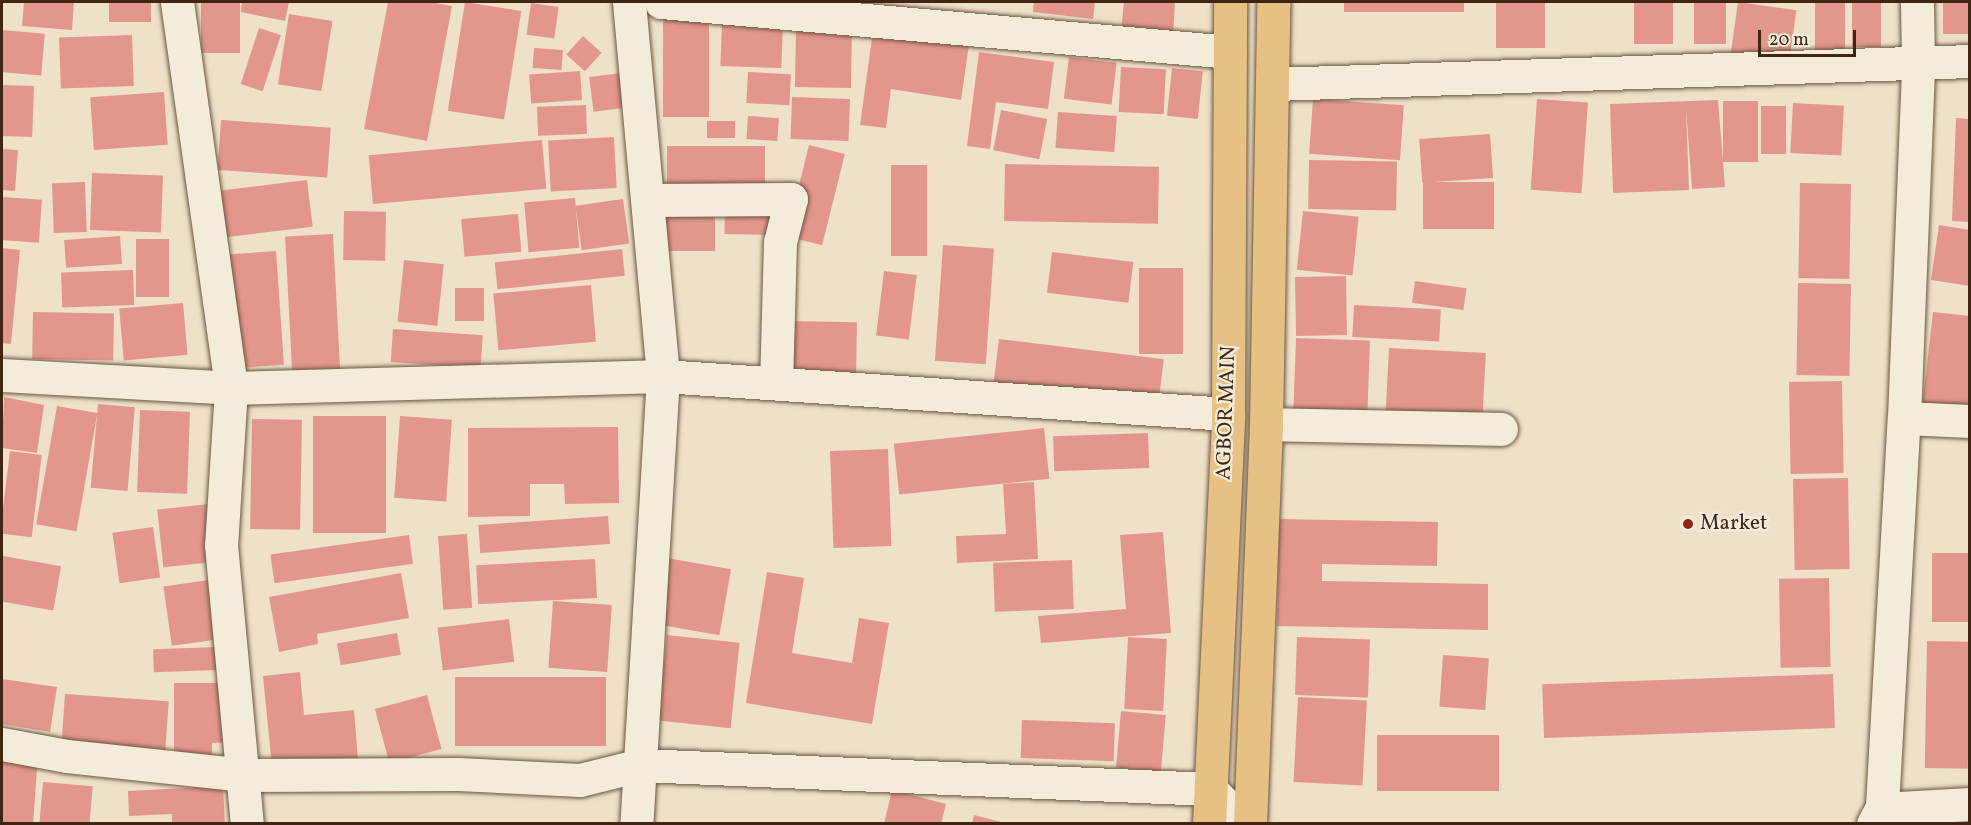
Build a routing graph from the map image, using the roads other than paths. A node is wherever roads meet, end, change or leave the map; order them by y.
1 (177, 2) edge
2 (629, 2) edge
3 (661, 2) edge
4 (1230, 2) edge
5 (1273, 2) edge
6 (1917, 2) edge
7 (1230, 52) junction
8 (1918, 62) junction
9 (1970, 62) edge
10 (1274, 84) junction
11 (649, 200) junction
12 (2, 375) edge
13 (663, 376) junction
14 (776, 383) junction
15 (231, 388) junction
16 (1228, 414) junction
17 (1904, 418) junction
18 (1970, 421) edge
19 (1266, 424) junction
20 (1501, 429) dead end
21 (2, 744) edge
22 (640, 765) junction
23 (245, 775) junction
24 (1210, 789) junction
25 (1970, 804) edge
26 (1879, 819) edge
27 (248, 824) edge
28 (636, 824) edge
29 (1209, 824) edge
30 (1245, 824) edge
31 (1250, 824) edge

1 - 15 street
2 - 11 street
3 - 7 street
4 - 7 main road, AGBOR MAIN
5 - 10 main road, AGBOR MAIN
6 - 8 street
7 - 16 main road, AGBOR MAIN
8 - 9 street
8 - 10 street
8 - 17 street
10 - 19 main road, AGBOR MAIN
11 - 13 street
11 - 14 street
12 - 15 street
13 - 14 street
13 - 15 street
13 - 22 street
14 - 16 street
15 - 23 street
16 - 24 main road, AGBOR MAIN
17 - 18 street
17 - 26 street
19 - 20 street
19 - 31 main road, AGBOR MAIN
21 - 23 street
22 - 23 street
22 - 24 street
22 - 28 street
23 - 27 street
24 - 29 main road, AGBOR MAIN
24 - 30 street
25 - 26 street

